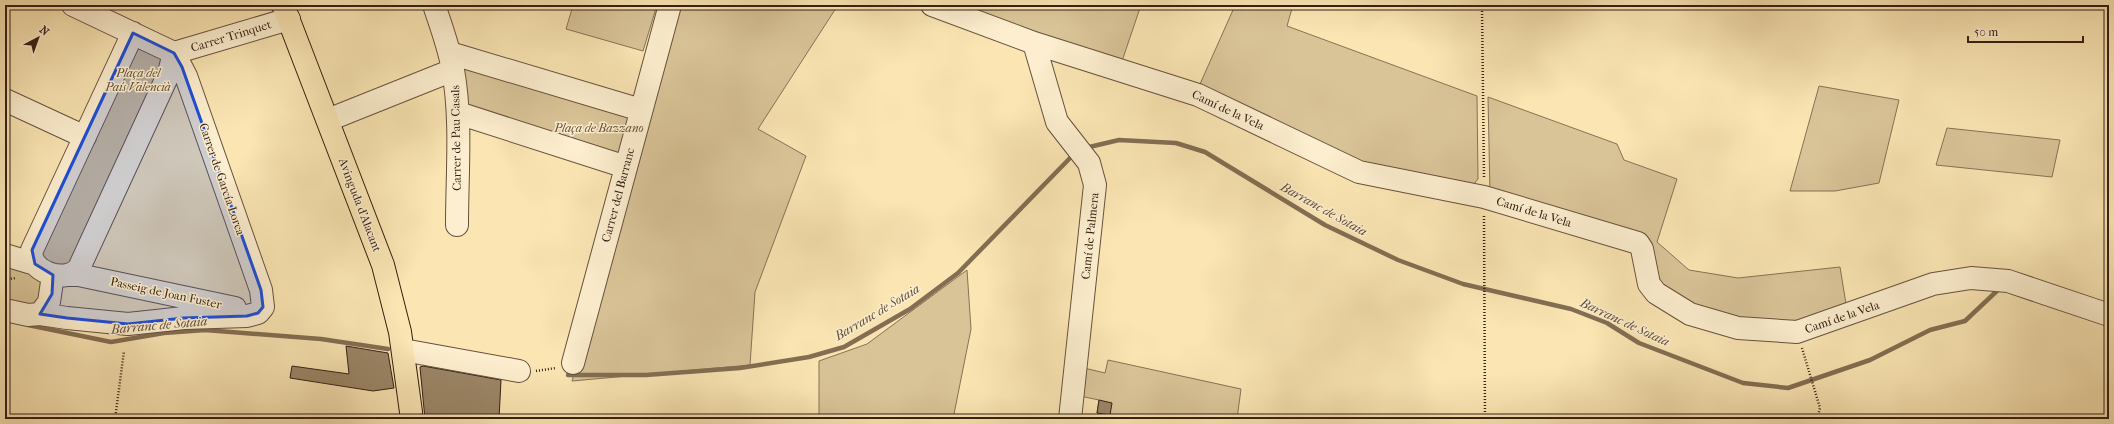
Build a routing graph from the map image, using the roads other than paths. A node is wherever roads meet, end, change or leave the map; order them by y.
1 (73, 5) edge
2 (434, 5) edge
3 (670, 5) edge
4 (932, 5) edge
5 (286, 12) edge
6 (133, 32) junction
7 (1034, 43) junction
8 (174, 53) junction
9 (452, 62) junction
10 (5, 100) edge
11 (641, 110) junction
12 (458, 113) junction
13 (328, 120) junction
14 (85, 137) junction
15 (626, 167) junction
16 (457, 225) dead end
17 (5, 255) edge
18 (54, 271) junction
19 (5, 310) edge
20 (260, 310) junction
21 (40, 314) junction
22 (2109, 315) edge
23 (403, 350) junction
24 (573, 363) road end
25 (519, 371) road end
26 (411, 412) dead end
27 (1070, 419) edge

1 - 6 street
2 - 9 street, Carrer de Pau Casals
3 - 11 street, Carrer del Barranc
4 - 7 street, Camí de la Vela
5 - 8 street, Carrer Trinquet
5 - 13 highway, Avinguda d'Alacant
6 - 8 street
6 - 14 street
7 - 22 street, Camí de la Vela
7 - 27 street, Camí de Palmera
8 - 18 street
8 - 20 street, Carrer de García Lorca
9 - 11 street
9 - 12 street, Carrer de Pau Casals
9 - 13 street
10 - 14 street
11 - 15 street, Carrer del Barranc
12 - 15 street
12 - 16 street, Carrer de Pau Casals
13 - 23 highway, Avinguda d'Alacant
14 - 18 street
15 - 24 street, Carrer del Barranc
17 - 18 street, Passeig de Joan Fuster
18 - 20 street, Passeig de Joan Fuster
18 - 21 street
19 - 21 street
20 - 21 street
23 - 25 street
23 - 26 highway, Avinguda d'Alacant

